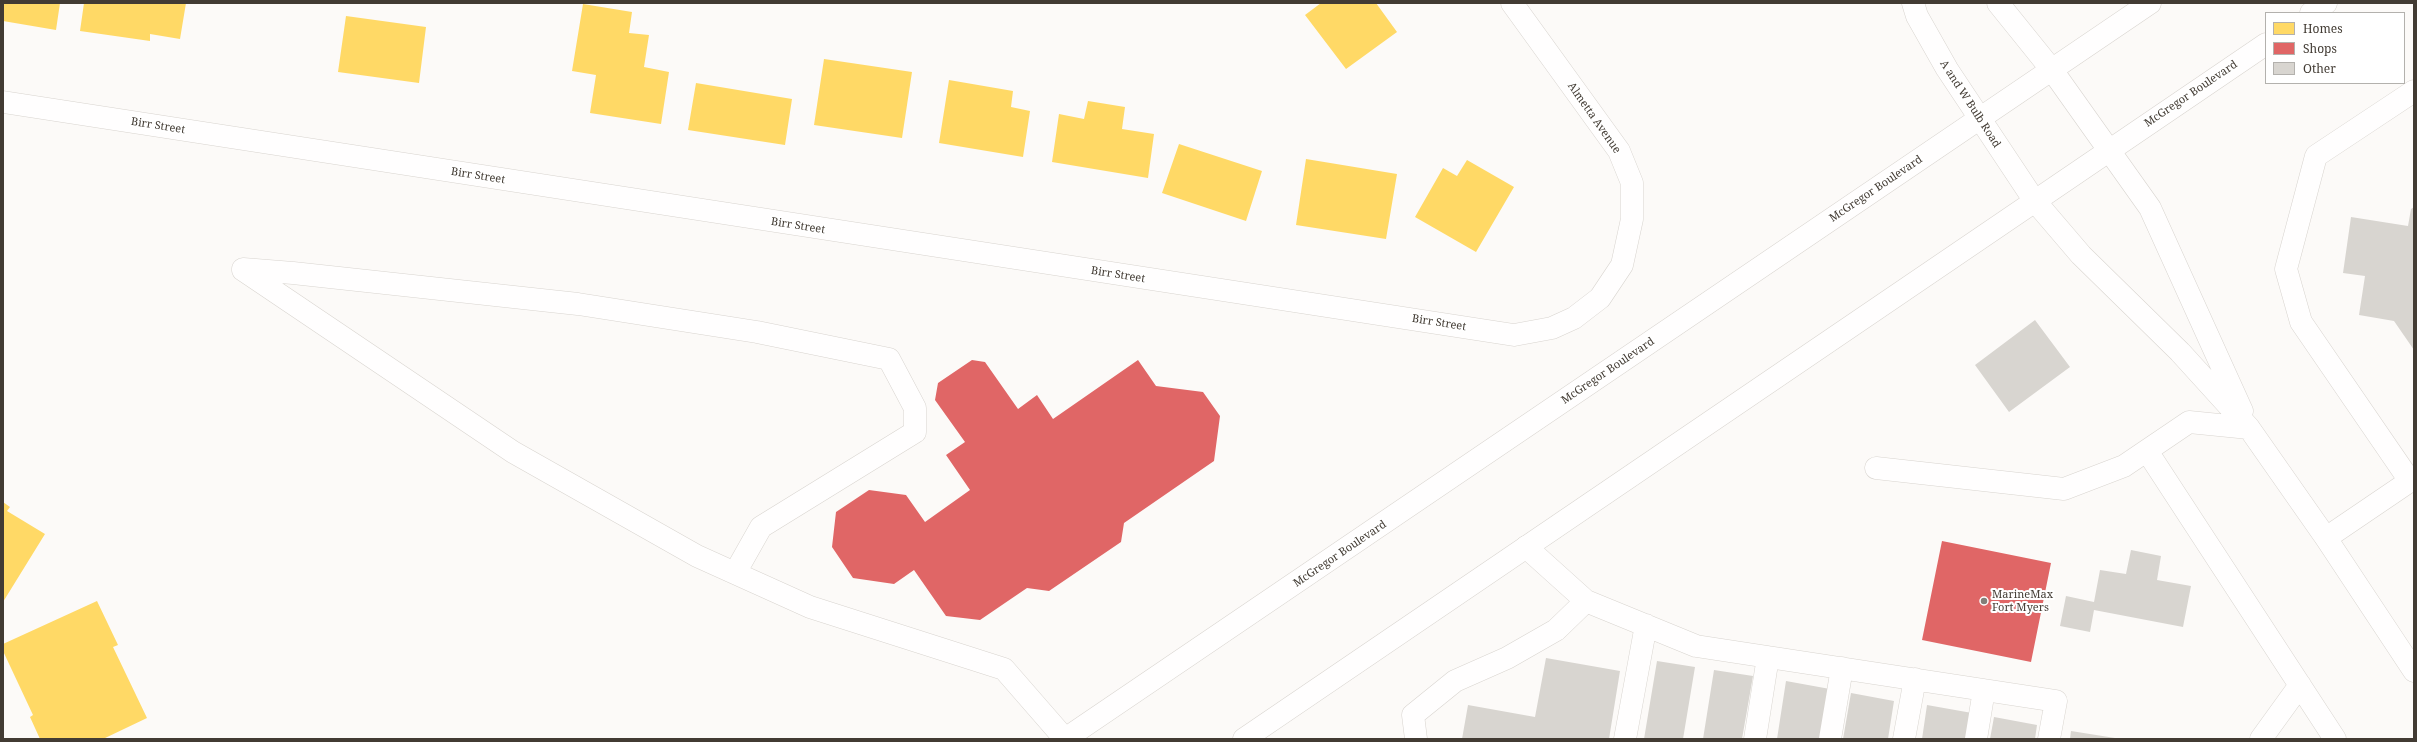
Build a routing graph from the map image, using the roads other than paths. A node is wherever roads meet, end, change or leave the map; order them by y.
1 (1512, 3) edge
2 (1913, 3) edge
3 (1998, 3) edge
4 (2150, 3) edge
5 (2326, 3) edge
6 (2313, 12) edge
7 (2265, 45) edge
8 (2052, 70) junction
9 (2414, 91) edge
10 (3, 102) edge
11 (1979, 119) junction
12 (2110, 149) junction
13 (2034, 200) junction
14 (1588, 307) joint
15 (2249, 428) junction
16 (2147, 450) junction
17 (1876, 468) dead end
18 (2326, 538) junction
19 (1526, 547) junction
20 (735, 573) junction
21 (1586, 600) junction
22 (1646, 625) junction
23 (1768, 657) junction
24 (1842, 668) junction
25 (2414, 671) edge
26 (1915, 680) junction
27 (2300, 686) junction
28 (1984, 690) junction
29 (1065, 739) edge
30 (1244, 739) edge
31 (1416, 739) edge
32 (1625, 739) edge
33 (1755, 739) edge
34 (1830, 739) edge
35 (1904, 739) edge
36 (1976, 739) edge
37 (2049, 739) edge
38 (2261, 739) edge
39 (2335, 739) edge

1 - 14 main road, Almetta Avenue
2 - 11 main road, A and W Bulb Road
3 - 8 main road
4 - 8 main road, McGregor Boulevard
5 - 6 main road
7 - 12 main road, McGregor Boulevard
8 - 11 main road, McGregor Boulevard
8 - 12 main road
9 - 18 main road
10 - 14 main road, Birr Street
11 - 13 main road, A and W Bulb Road
11 - 29 main road, McGregor Boulevard
12 - 13 main road, McGregor Boulevard
12 - 15 main road
13 - 15 main road, A and W Bulb Road
13 - 19 main road, McGregor Boulevard
15 - 16 main road
15 - 18 main road
16 - 17 main road
16 - 27 main road
18 - 25 main road
19 - 21 main road
19 - 30 main road, McGregor Boulevard
20 - 20 main road
20 - 29 main road
21 - 22 main road
21 - 31 main road
22 - 23 main road
22 - 32 main road
23 - 24 main road
23 - 33 main road
24 - 26 main road
24 - 34 main road
26 - 28 main road
26 - 35 main road
27 - 38 main road
27 - 39 main road
28 - 36 main road
28 - 37 main road

